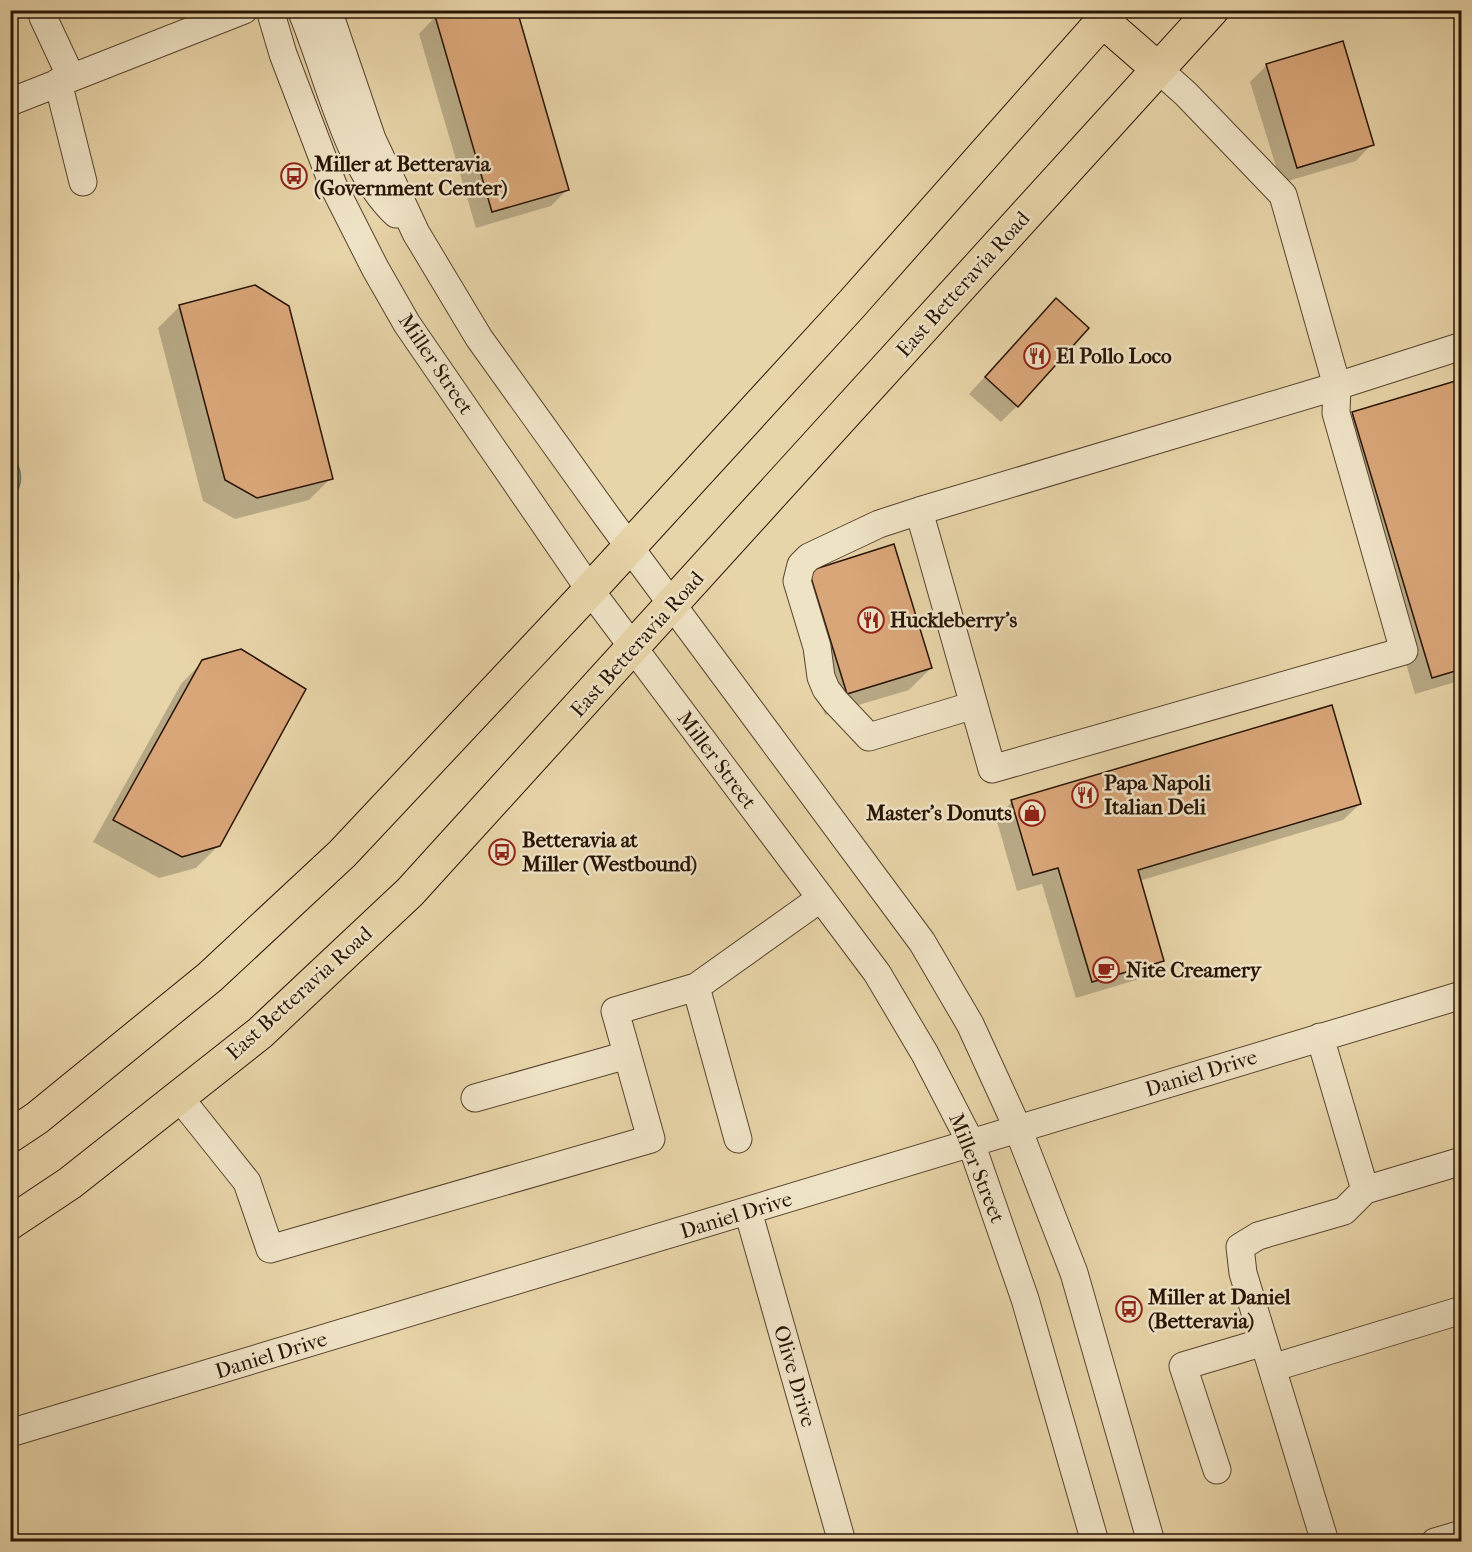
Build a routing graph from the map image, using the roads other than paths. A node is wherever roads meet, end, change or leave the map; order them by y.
1 (44, 10) edge
2 (244, 10) edge
3 (270, 10) edge
4 (301, 10) edge
5 (328, 10) edge
6 (1212, 10) edge
7 (1102, 14) edge
8 (1158, 69) junction
9 (64, 80) junction
10 (10, 102) edge
11 (83, 182) dead end
12 (416, 233) junction
13 (1461, 346) edge
14 (1338, 386) junction
15 (919, 511) junction
16 (630, 546) junction
17 (590, 590) junction
18 (672, 605) junction
19 (634, 648) junction
20 (974, 705) junction
21 (821, 898) junction
22 (696, 987) junction
23 (1461, 995) edge
24 (1320, 1037) junction
25 (627, 1055) junction
26 (179, 1097) junction
27 (475, 1098) dead end
28 (1018, 1129) junction
29 (10, 1136) edge
30 (738, 1138) dead end
31 (971, 1143) junction
32 (1461, 1161) edge
33 (1365, 1190) junction
34 (748, 1211) junction
35 (10, 1223) edge
36 (1461, 1310) edge
37 (1264, 1342) junction
38 (1272, 1368) junction
39 (10, 1433) edge
40 (1217, 1470) dead end
41 (1461, 1534) edge
42 (842, 1542) edge
43 (1095, 1542) edge
44 (1151, 1542) edge
45 (1325, 1542) edge
46 (1435, 1542) edge

1 - 9 street
2 - 9 street
3 - 17 street, Miller Street
4 - 12 street
5 - 12 street
6 - 8 highway, East Betteravia Road
7 - 8 highway
7 - 16 highway
8 - 14 street
8 - 18 highway, East Betteravia Road
9 - 10 street
9 - 11 street
12 - 16 street
13 - 14 street
14 - 15 street
14 - 20 street
15 - 20 street
15 - 20 street
16 - 17 highway
16 - 18 street
17 - 19 street, Miller Street
17 - 29 highway
18 - 19 highway, East Betteravia Road
18 - 28 street
19 - 21 street, Miller Street
19 - 26 highway, East Betteravia Road
21 - 22 street
21 - 31 street, Miller Street
22 - 25 street
22 - 30 street
23 - 24 street, Daniel Drive
24 - 28 street, Daniel Drive
24 - 33 street
25 - 26 street
25 - 27 street
26 - 35 highway, East Betteravia Road
28 - 31 street, Daniel Drive
28 - 44 street
31 - 34 street, Daniel Drive
31 - 43 street, Miller Street
32 - 33 street
33 - 37 street
34 - 39 street, Daniel Drive
34 - 42 street, Olive Drive
36 - 38 street
37 - 38 street
37 - 40 street
38 - 45 street
41 - 46 street

